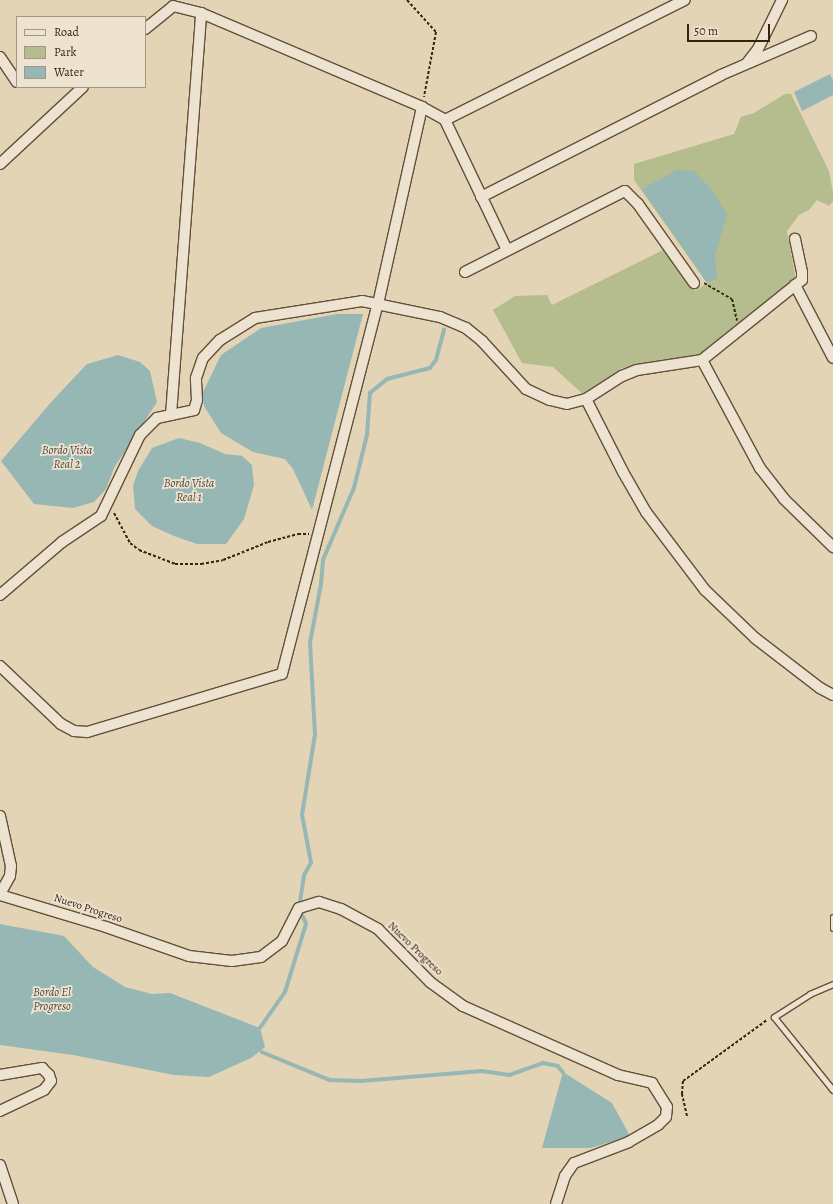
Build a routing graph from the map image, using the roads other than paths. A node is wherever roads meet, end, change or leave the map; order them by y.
1 (686, 0) edge
2 (782, 0) edge
3 (202, 13) junction
4 (146, 28) edge
5 (811, 36) dead end
6 (0, 58) edge
7 (747, 63) junction
8 (16, 81) edge
9 (82, 88) edge
10 (422, 107) junction
11 (444, 120) junction
12 (0, 164) edge
13 (481, 197) junction
14 (795, 239) dead end
15 (507, 250) junction
16 (465, 272) dead end
17 (694, 283) road end
18 (796, 285) junction
19 (378, 304) junction
20 (833, 358) edge
21 (702, 360) junction
22 (586, 399) junction
23 (171, 415) junction
24 (833, 547) edge
25 (0, 595) edge
26 (0, 666) edge
27 (833, 695) edge
28 (0, 816) edge
29 (0, 894) edge
30 (833, 917) edge
31 (833, 928) edge
32 (833, 984) edge
33 (0, 1075) edge
34 (833, 1090) edge
35 (0, 1111) edge
36 (0, 1165) edge
37 (13, 1204) edge
38 (556, 1204) edge

1 - 11 street
2 - 7 street
3 - 4 street
3 - 10 street
3 - 23 street
5 - 7 street
6 - 8 street
7 - 13 street
9 - 12 street
10 - 11 street
10 - 19 street
11 - 13 street
13 - 15 street
14 - 18 street
15 - 16 street
15 - 17 street
18 - 20 street
18 - 21 street
19 - 22 street
19 - 23 street
19 - 26 street
21 - 22 street
21 - 24 street
22 - 27 street
23 - 25 street
28 - 29 street
29 - 38 street, Nuevo Progreso
30 - 31 lane
32 - 34 lane
33 - 35 street
36 - 37 street

